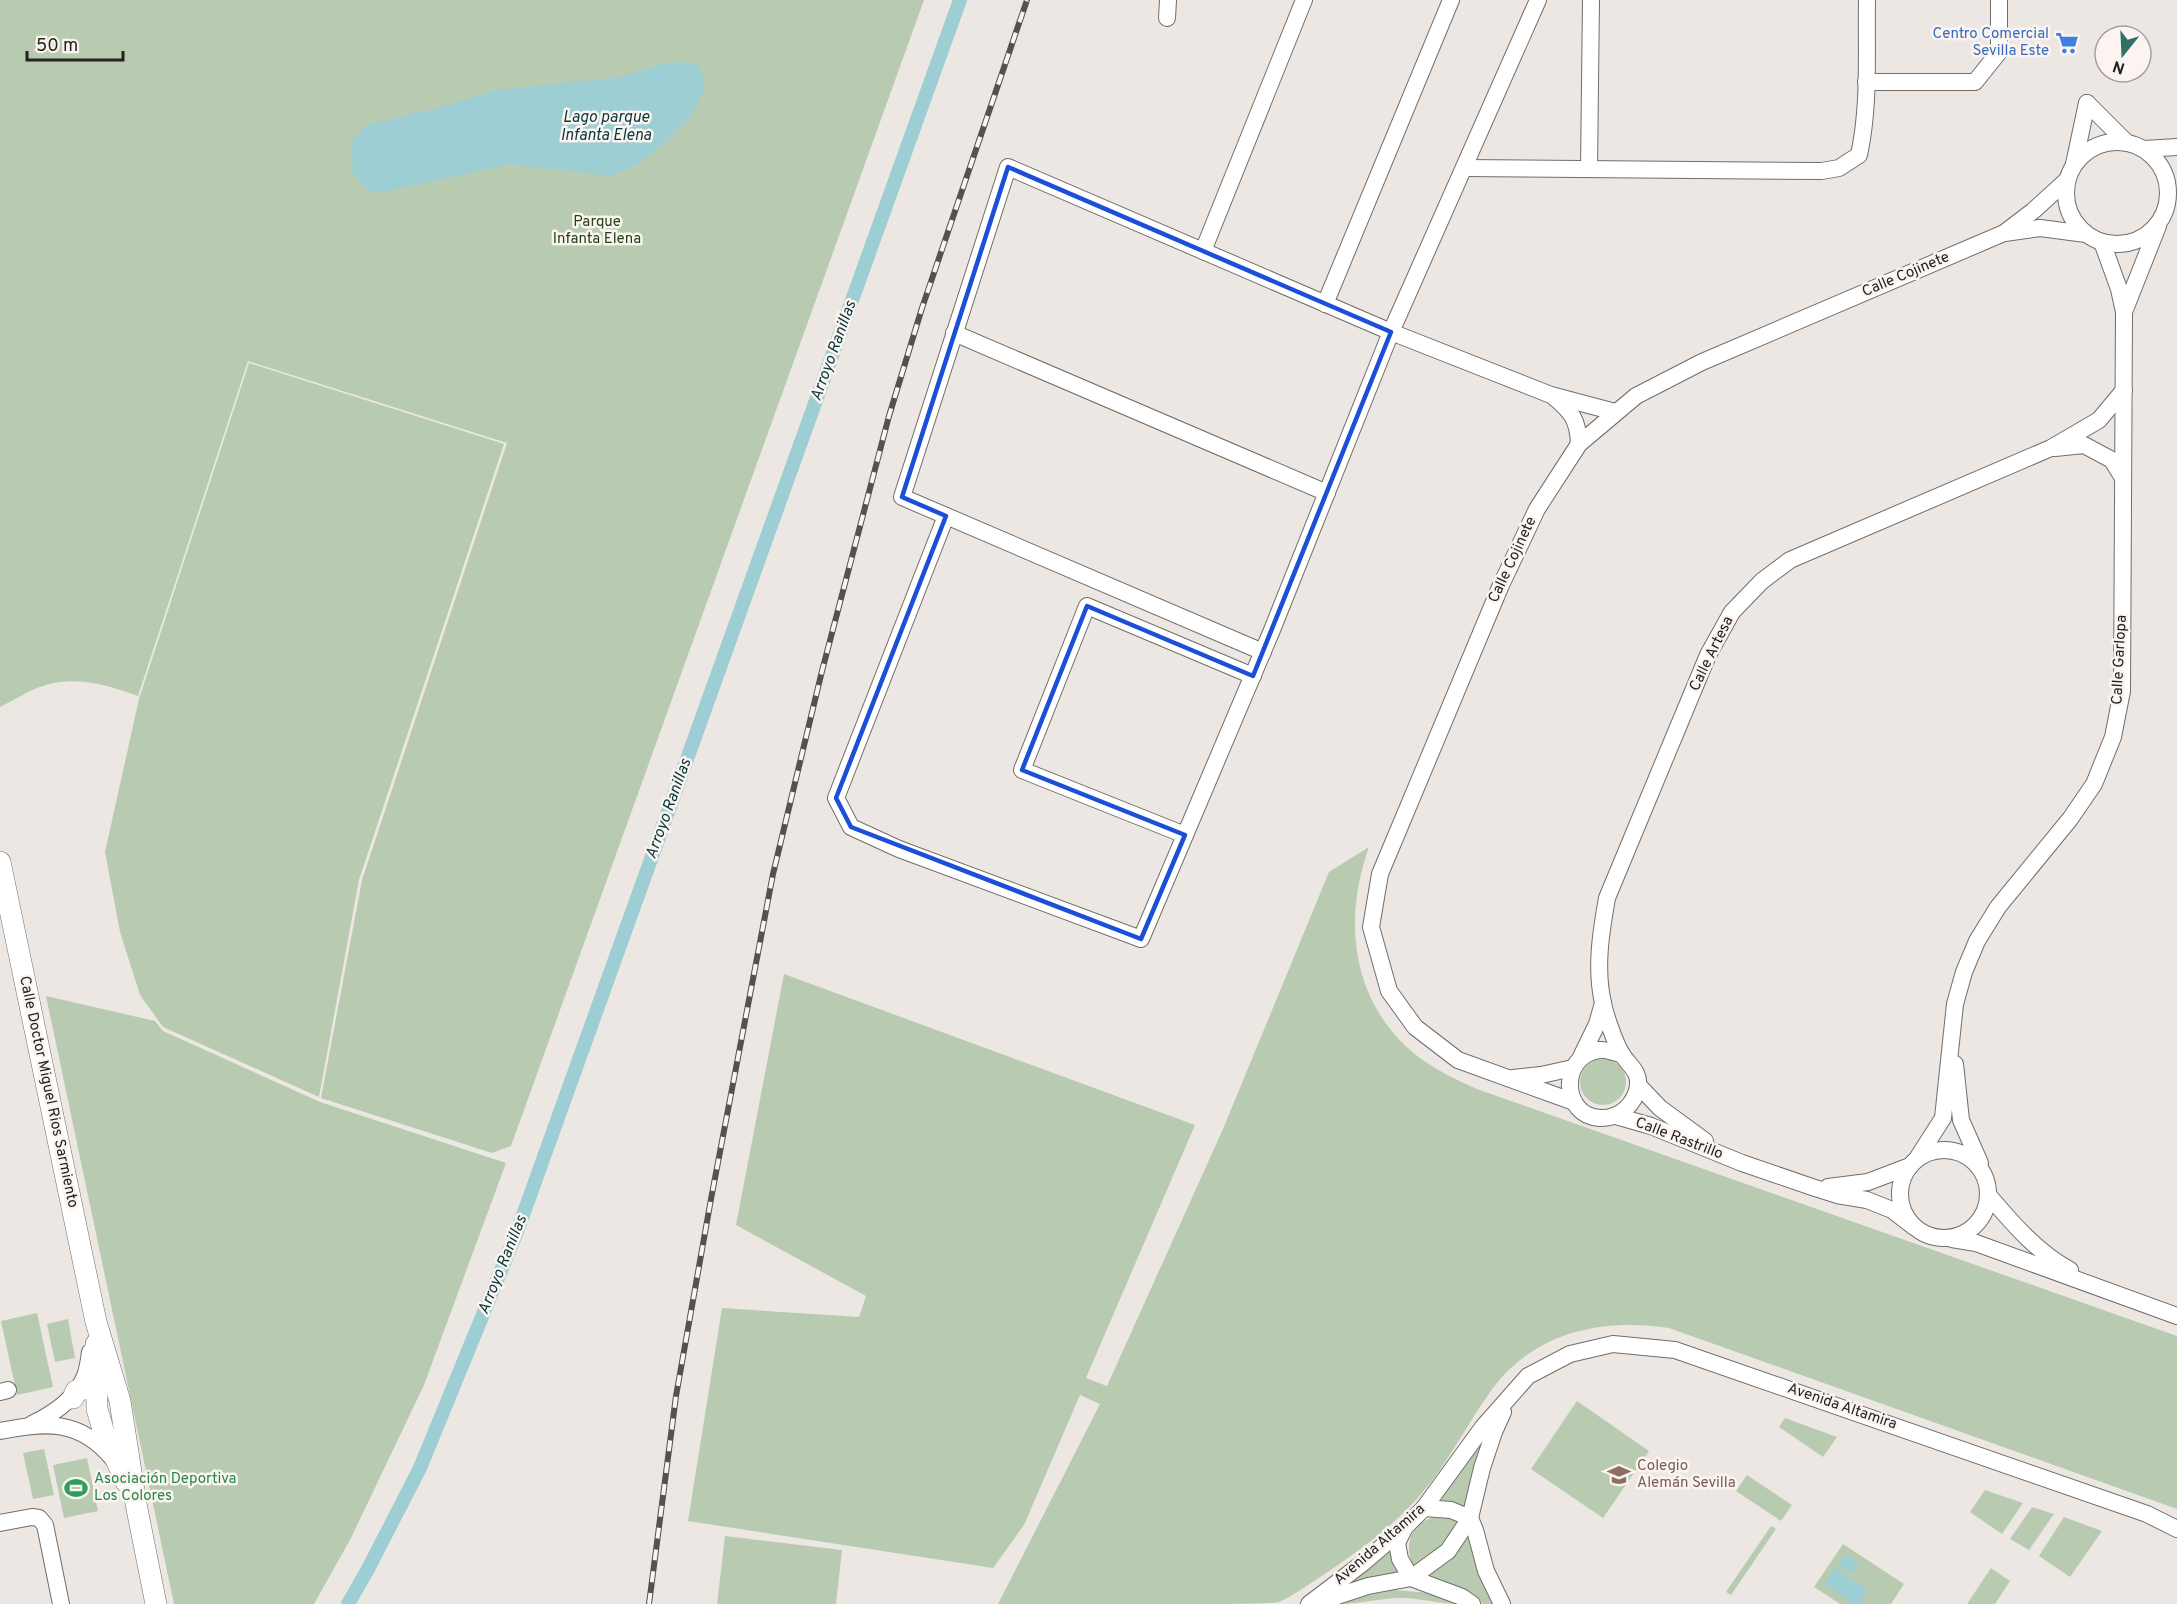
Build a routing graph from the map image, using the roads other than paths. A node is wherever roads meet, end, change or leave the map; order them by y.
1 (1168, 0) edge
2 (1304, 0) edge
3 (1451, 0) edge
4 (1538, 0) edge
5 (1591, 0) edge
6 (1867, 0) edge
7 (1999, 0) edge
8 (1167, 18) dead end
9 (1866, 82) junction
10 (2127, 143) junction
11 (2177, 147) edge
12 (2144, 149) junction
13 (2074, 165) junction
14 (1464, 168) junction
15 (1589, 169) junction
16 (2066, 181) junction
17 (2172, 203) edge
18 (2159, 223) junction
19 (2004, 233) junction
20 (2086, 234) junction
21 (2102, 243) junction
22 (1203, 251) junction
23 (1325, 304) junction
24 (2124, 312) junction
25 (954, 333) junction
26 (1391, 333) junction
27 (2124, 390) junction
28 (1551, 394) junction
29 (1615, 412) junction
30 (1579, 444) junction
31 (2051, 448) junction
32 (2123, 479) junction
33 (1327, 493) junction
34 (946, 516) junction
35 (1263, 652) junction
36 (1253, 675) junction
37 (1185, 835) junction
38 (0, 862) edge
39 (1603, 1003) junction
40 (1952, 1034) junction
41 (1622, 1054) junction
42 (1577, 1062) junction
43 (1506, 1078) junction
44 (1638, 1084) junction
45 (1574, 1102) junction
46 (1616, 1116) junction
47 (1914, 1162) junction
48 (1742, 1163) junction
49 (1983, 1170) junction
50 (1812, 1187) junction
51 (1990, 1197) junction
52 (1914, 1227) junction
53 (1952, 1239) junction
54 (2113, 1294) junction
55 (2177, 1316) edge
56 (96, 1322) junction
57 (82, 1392) junction
58 (1511, 1395) junction
59 (120, 1401) junction
60 (29, 1425) junction
61 (0, 1431) edge
62 (81, 1431) junction
63 (104, 1433) junction
64 (119, 1467) junction
65 (136, 1504) junction
66 (1424, 1508) junction
67 (1470, 1518) junction
68 (0, 1523) edge
69 (1405, 1527) junction
70 (2177, 1529) edge
71 (1411, 1578) junction
72 (61, 1604) edge
73 (156, 1604) edge
74 (1310, 1604) edge
75 (1472, 1604) edge
76 (1502, 1604) edge

1 - 8 street
2 - 22 street
3 - 23 street
4 - 14 street
5 - 15 street
6 - 9 street
7 - 9 street
9 - 15 street
10 - 12 street
10 - 13 street
10 - 13 street
11 - 12 street
12 - 17 street
13 - 16 street
14 - 15 street
14 - 26 street
16 - 19 street, Calle Cojinete
16 - 20 street
17 - 18 street
18 - 21 street
18 - 24 street, Calle Garlopa
19 - 20 street, Calle Cojinete
19 - 29 street, Calle Cojinete
20 - 21 street
21 - 24 street, Calle Garlopa
22 - 23 street
22 - 25 street
23 - 26 street
24 - 27 street, Calle Garlopa
25 - 33 street
25 - 34 street
26 - 28 street
26 - 33 street
27 - 31 street, Calle Artesa
27 - 32 street, Calle Garlopa
28 - 29 street
28 - 30 street
29 - 30 street, Calle Cojinete
30 - 43 street, Calle Cojinete
31 - 32 street, Calle Artesa
31 - 39 street, Calle Artesa
32 - 40 street, Calle Garlopa
33 - 35 street
34 - 35 street
34 - 37 street
35 - 36 street
36 - 37 street
36 - 37 street
38 - 56 main road, Calle Doctor Miguel Rios Sarmiento
39 - 41 street, Calle Artesa
39 - 42 street, Calle Artesa
40 - 47 street, Calle Garlopa
40 - 49 street, Calle Garlopa
41 - 42 street
41 - 44 street
42 - 43 street, Calle Cojinete
42 - 45 street
43 - 45 street, Calle Cojinete
44 - 46 street
44 - 48 street, Calle Rastrillo
45 - 46 street
46 - 48 street, Calle Rastrillo
47 - 49 street
47 - 50 street, Calle Rastrillo
47 - 52 street
48 - 50 street, Calle Rastrillo
49 - 51 street
50 - 52 street, Calle Rastrillo
51 - 53 street
51 - 54 street
52 - 53 street
53 - 54 street
54 - 55 street
56 - 57 main road, Calle Doctor Miguel Rios Sarmiento
56 - 59 main road, Calle Doctor Miguel Rios Sarmiento
57 - 59 street
57 - 60 street
57 - 62 street, Calle Doctor Miguel Rios Sarmiento
57 - 63 main road, Calle Doctor Miguel Rios Sarmiento
58 - 66 street, Avenida Altamira
58 - 67 street, Avenida Altamira
58 - 70 street, Avenida Altamira
59 - 63 street
59 - 65 main road, Calle Doctor Miguel Rios Sarmiento
60 - 61 street
60 - 62 street
62 - 63 street
62 - 64 street
63 - 64 main road, Calle Doctor Miguel Rios Sarmiento
64 - 65 main road, Calle Doctor Miguel Rios Sarmiento
65 - 73 main road, Calle Doctor Miguel Rios Sarmiento
66 - 67 street
66 - 69 street, Avenida Altamira
67 - 71 street, Avenida Altamira
67 - 76 street
68 - 72 street
69 - 71 street
69 - 74 street, Avenida Altamira
71 - 74 street, Avenida Altamira
71 - 75 street

